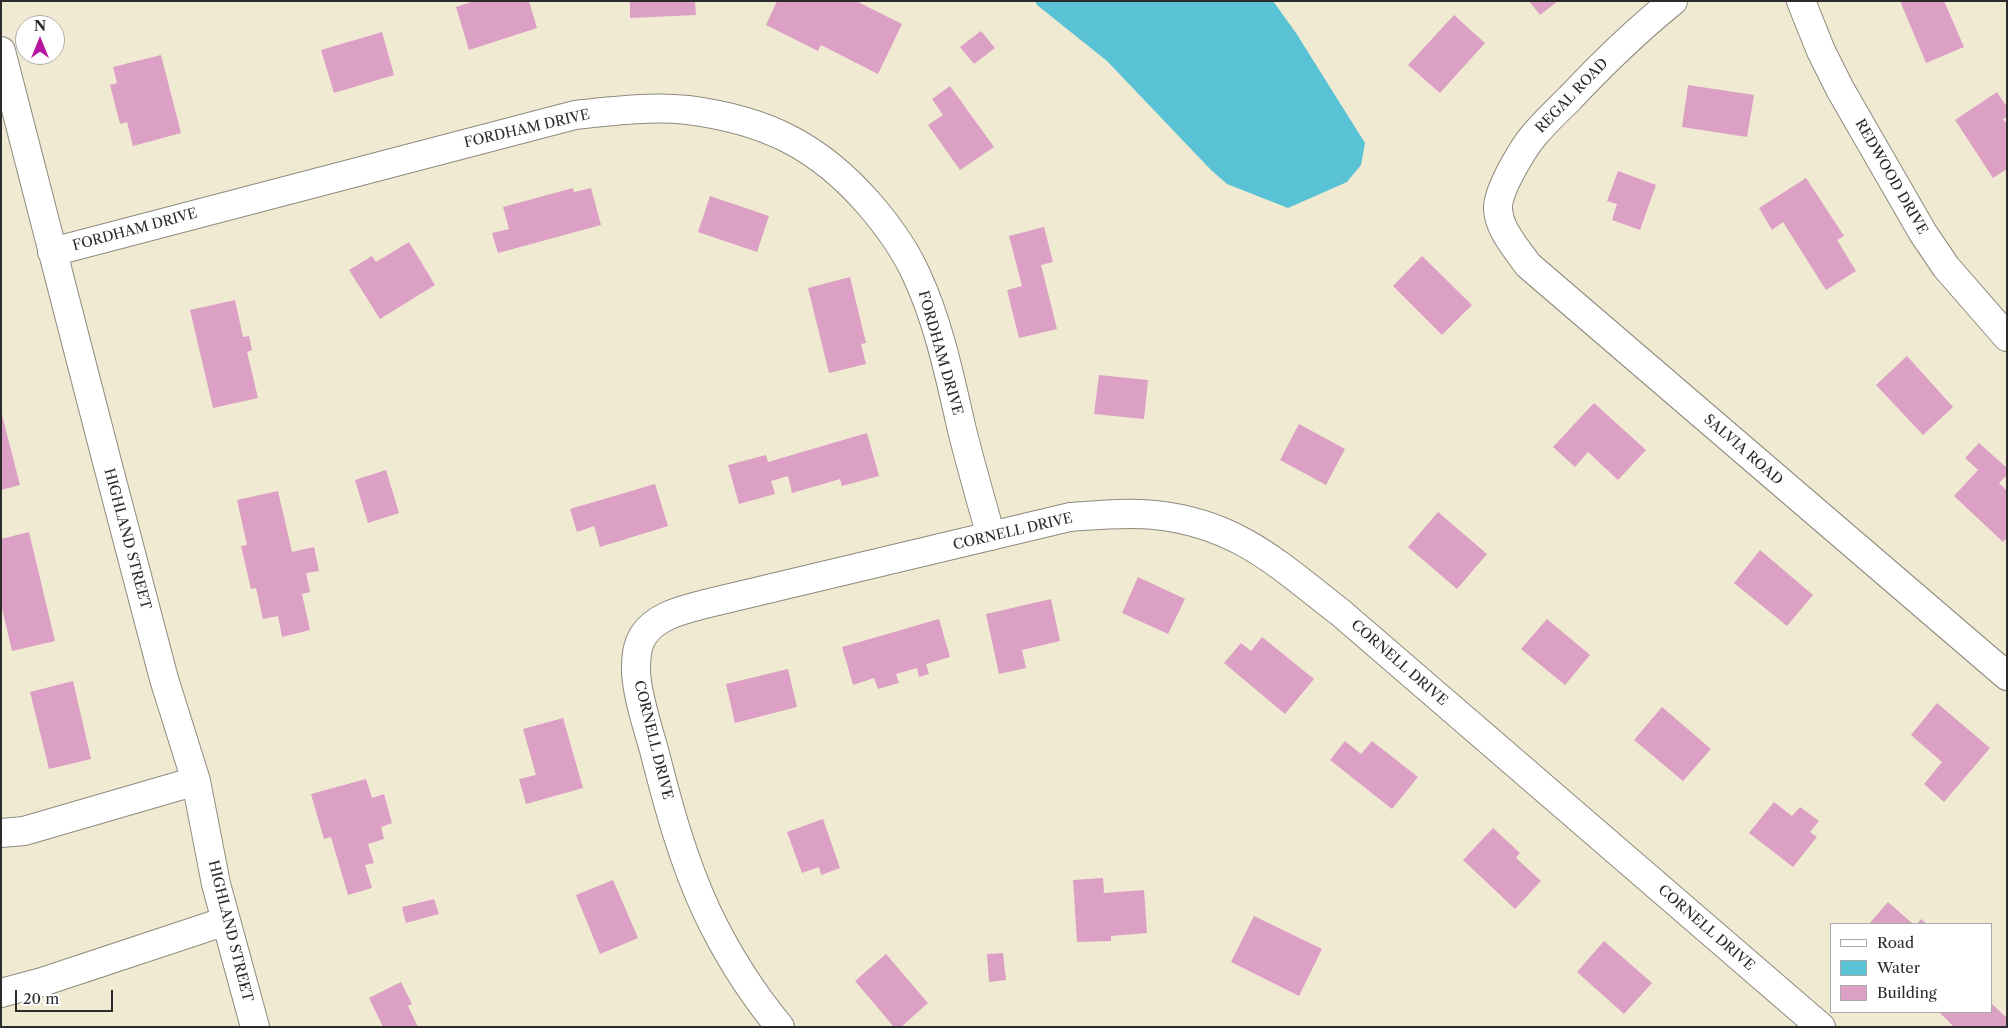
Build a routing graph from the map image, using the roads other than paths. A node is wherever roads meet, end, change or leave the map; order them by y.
1 (1673, 1) edge
2 (1800, 1) edge
3 (1, 51) edge
4 (1498, 210) joint
5 (52, 252) junction
6 (2007, 338) edge
7 (991, 536) junction
8 (2007, 676) edge
9 (196, 782) junction
10 (1, 833) edge
11 (226, 921) junction
12 (1, 993) edge
13 (255, 1027) edge
14 (780, 1027) edge
15 (1821, 1027) edge

1 - 4 street, REGAL ROAD
2 - 6 street, REDWOOD DRIVE
3 - 5 street, HIGHLAND STREET
4 - 8 street, SALVIA ROAD
5 - 7 street, FORDHAM DRIVE
5 - 9 street, HIGHLAND STREET
7 - 14 street, CORNELL DRIVE
7 - 15 street, CORNELL DRIVE
9 - 10 street
9 - 11 street, HIGHLAND STREET
11 - 12 street
11 - 13 street, HIGHLAND STREET

